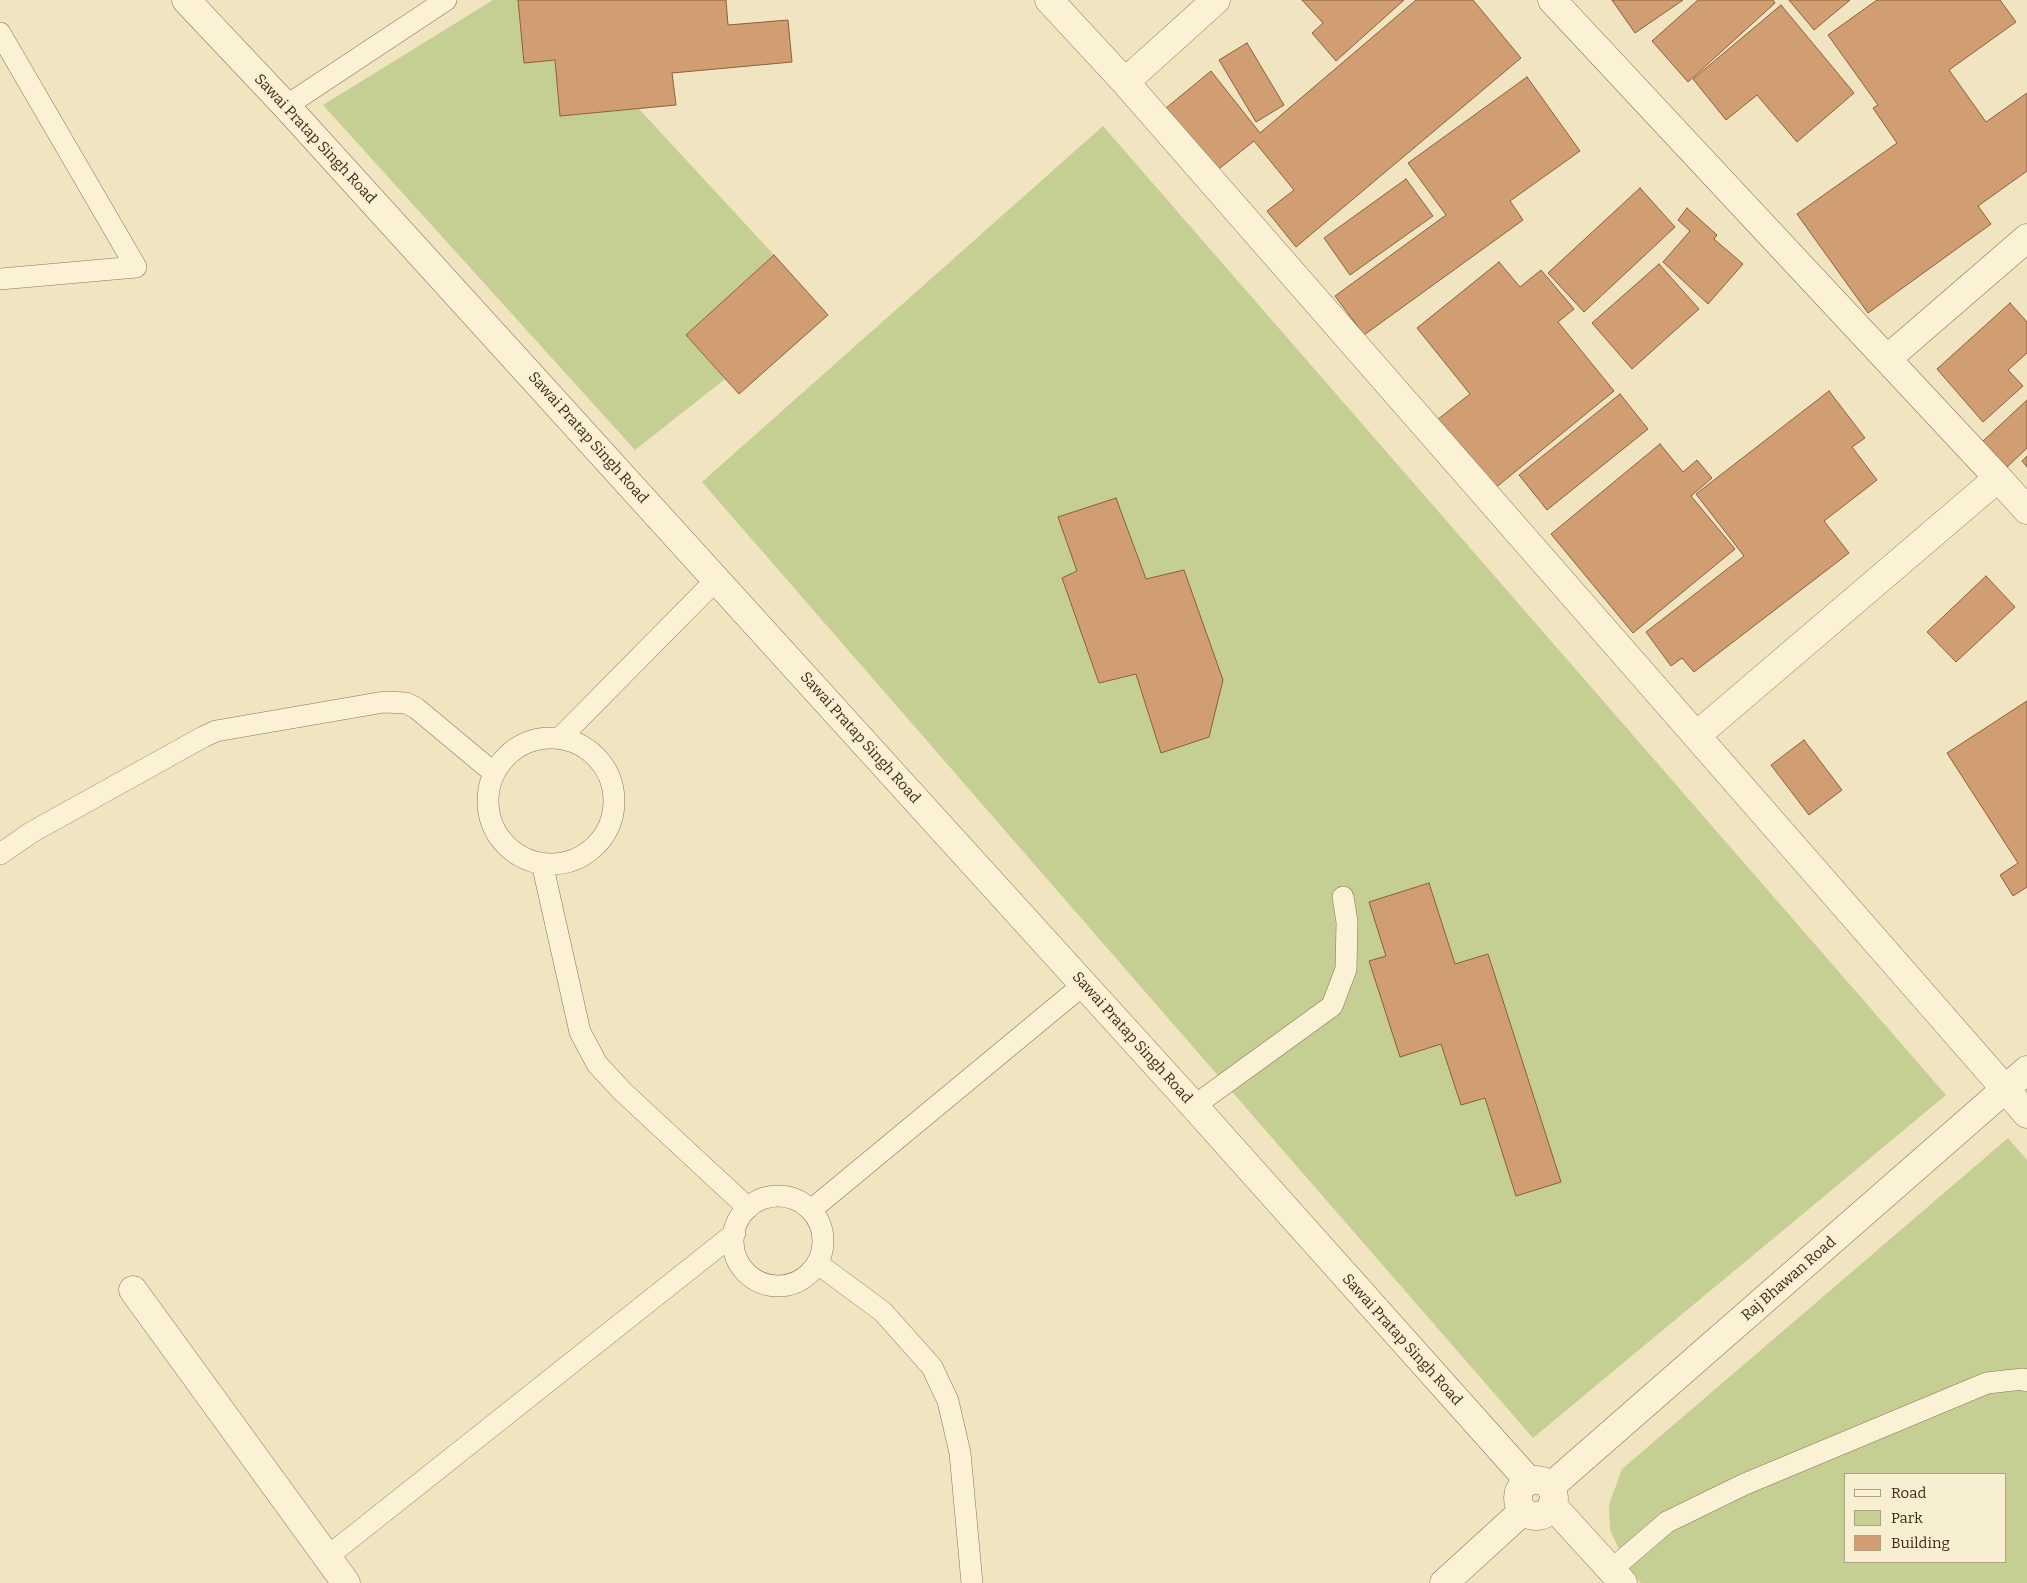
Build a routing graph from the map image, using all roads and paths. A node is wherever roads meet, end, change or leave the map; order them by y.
1 (186, 0) edge
2 (446, 0) edge
3 (1049, 0) edge
4 (1216, 0) edge
5 (1552, 0) edge
6 (0, 33) edge
7 (1125, 82) junction
8 (286, 106) junction
9 (2027, 238) edge
10 (0, 279) edge
11 (1887, 359) junction
12 (1998, 478) junction
13 (2027, 510) edge
14 (716, 580) junction
15 (1696, 735) junction
16 (560, 738) junction
17 (494, 773) junction
18 (0, 854) edge
19 (542, 864) junction
20 (1343, 897) dead end
21 (1084, 985) junction
22 (2027, 1070) edge
23 (2006, 1090) junction
24 (1194, 1106) junction
25 (2027, 1114) edge
26 (748, 1208) junction
27 (811, 1210) junction
28 (735, 1233) junction
29 (818, 1263) junction
30 (134, 1290) dead end
31 (2027, 1381) edge
32 (1544, 1491) junction
33 (327, 1557) junction
34 (1617, 1576) edge
35 (346, 1583) edge
36 (972, 1583) edge
37 (1444, 1583) edge

1 - 8 street, Sawai Pratap Singh Road
2 - 8 lane
3 - 7 street
4 - 7 street
5 - 11 street
6 - 10 lane
7 - 15 street
8 - 14 street, Sawai Pratap Singh Road
9 - 11 street
11 - 12 street
12 - 13 street
12 - 15 street
14 - 16 lane
14 - 21 street, Sawai Pratap Singh Road
15 - 23 street
16 - 17 lane
16 - 19 lane
17 - 18 lane
17 - 19 lane
19 - 26 lane
20 - 24 lane
21 - 24 street, Sawai Pratap Singh Road
21 - 27 lane
22 - 23 street, Raj Bhawan Road
23 - 25 street
23 - 32 street, Raj Bhawan Road
24 - 32 street, Sawai Pratap Singh Road
26 - 27 lane
26 - 28 lane
27 - 29 lane
28 - 29 lane
28 - 33 lane
29 - 36 lane
30 - 33 street
31 - 34 lane
32 - 34 street, Sawai Pratap Singh Road
32 - 37 street, Raj Bhawan Road
33 - 35 street

